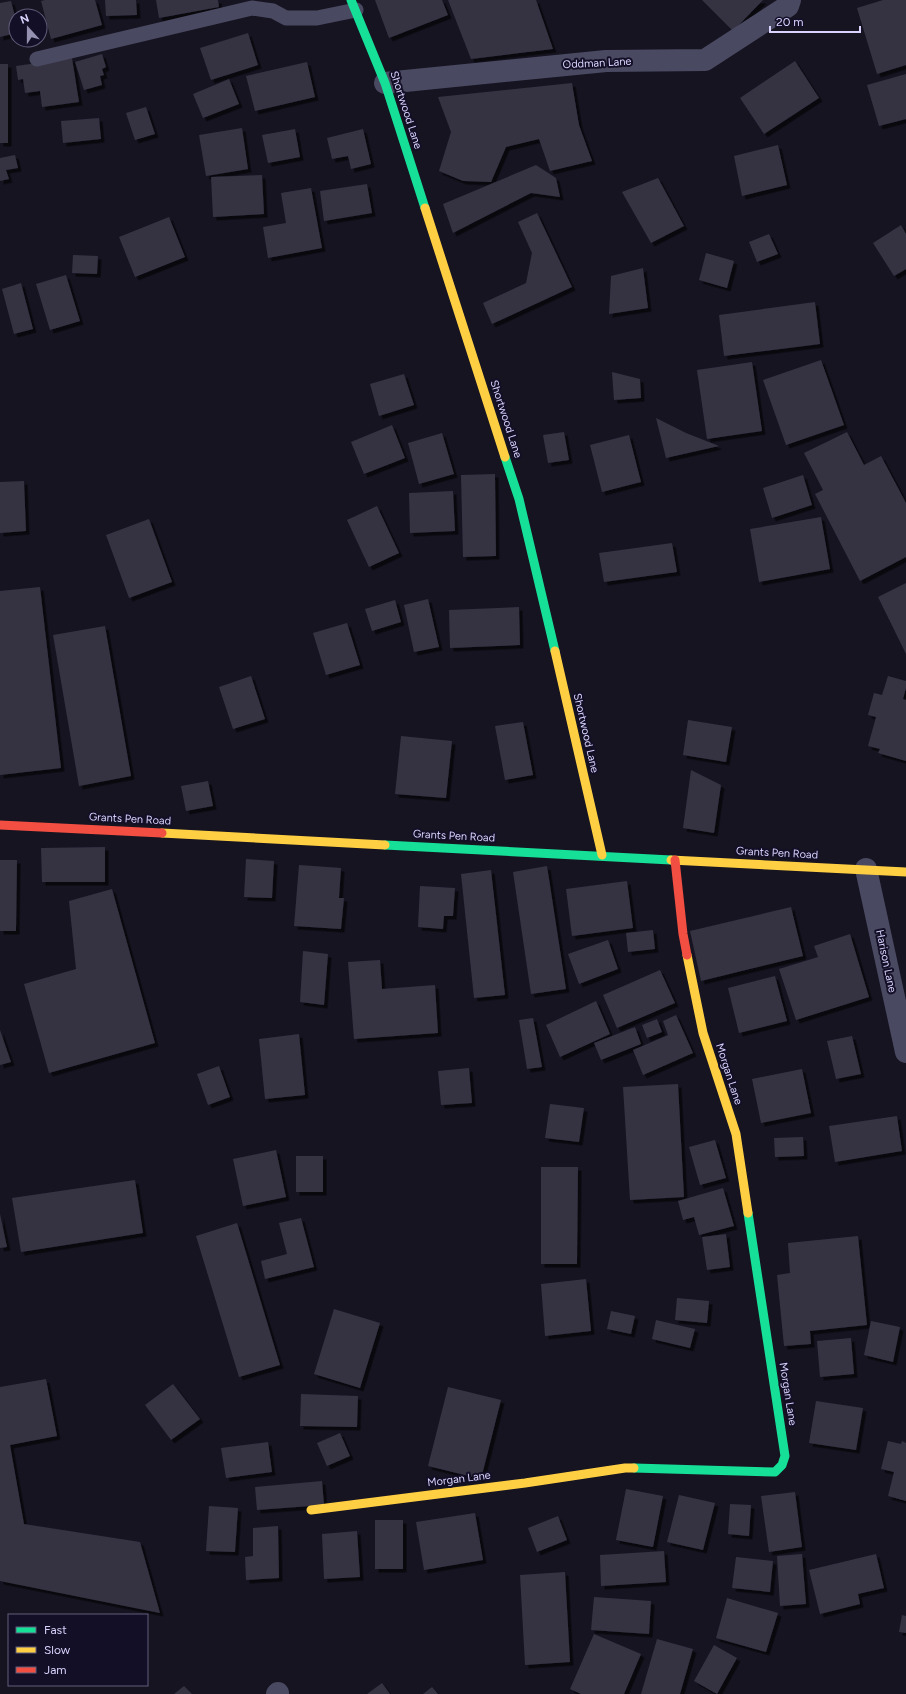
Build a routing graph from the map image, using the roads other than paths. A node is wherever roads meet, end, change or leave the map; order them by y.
1 (790, 0) edge
2 (353, 5) edge
3 (37, 59) dead end
4 (385, 83) junction
5 (0, 825) edge
6 (602, 855) junction
7 (675, 860) junction
8 (866, 869) junction
9 (906, 872) edge
10 (906, 1052) edge
11 (311, 1510) dead end

1 - 4 street, Oddman Lane
2 - 3 lane
2 - 4 street, Shortwood Lane
4 - 6 street, Shortwood Lane
5 - 6 street, Grants Pen Road
6 - 7 street, Grants Pen Road
7 - 8 street, Grants Pen Road
7 - 11 street, Morgan Lane
8 - 9 street, Grants Pen Road
8 - 10 street, Harison Lane

